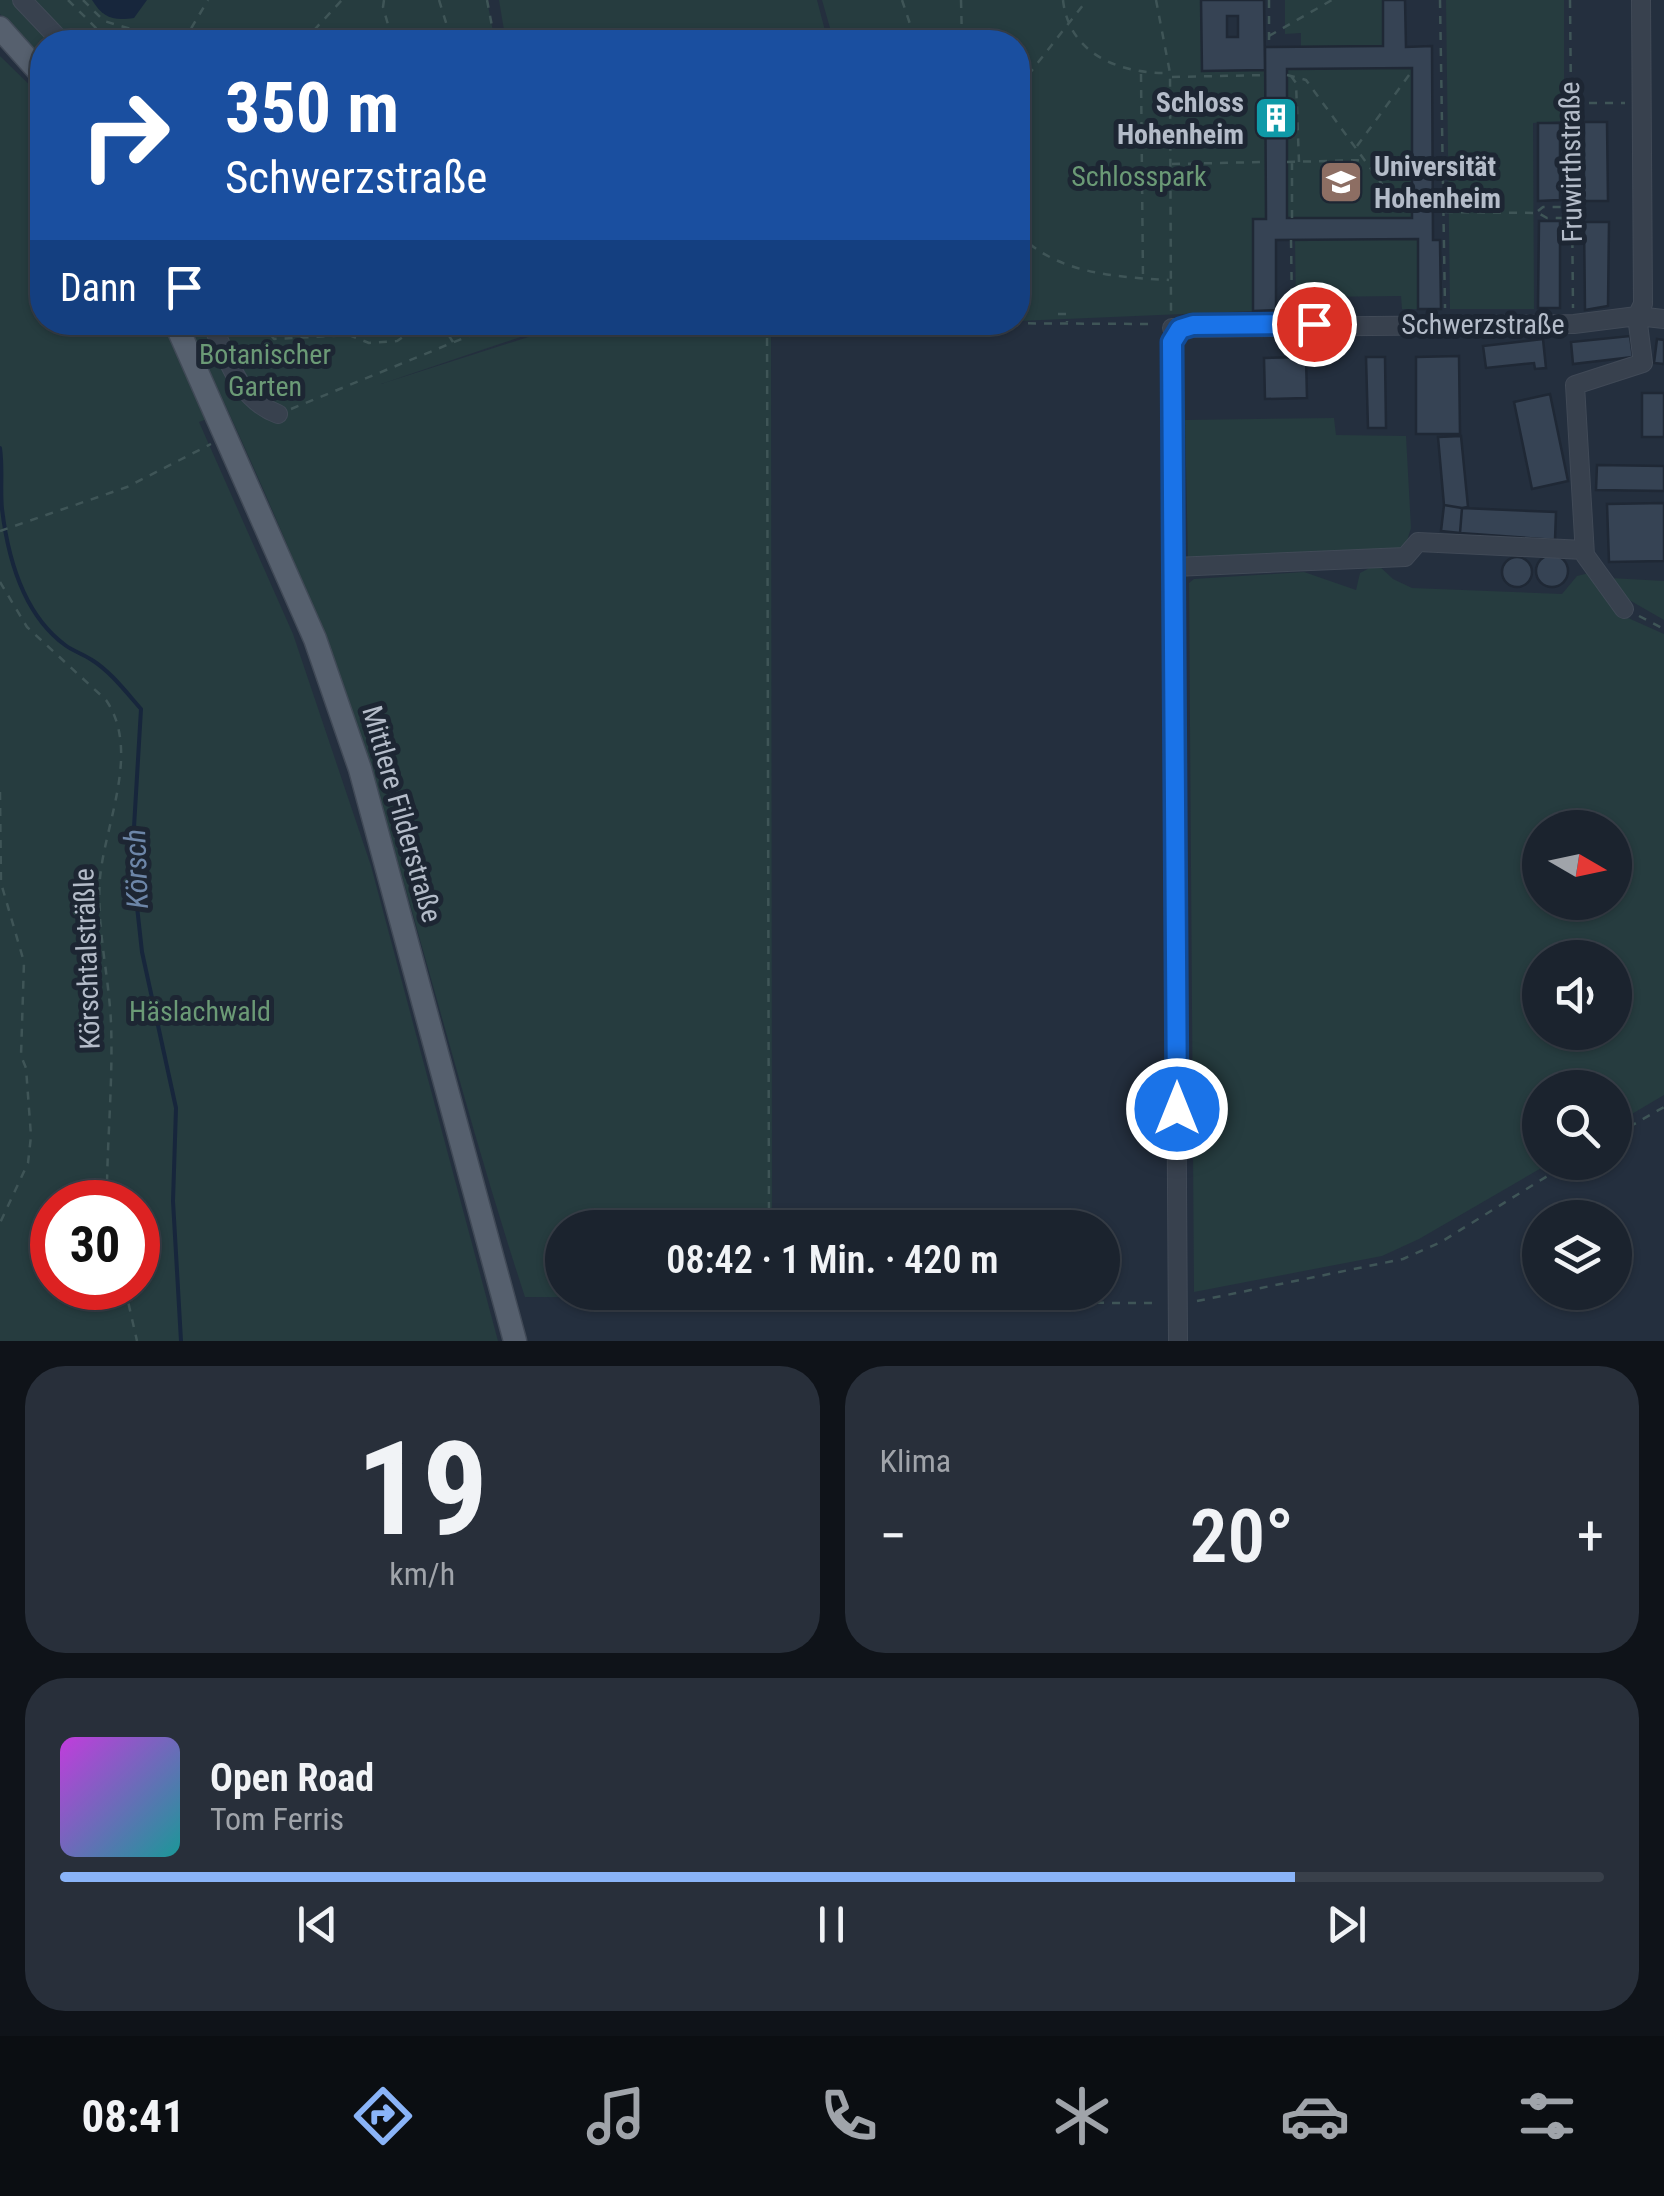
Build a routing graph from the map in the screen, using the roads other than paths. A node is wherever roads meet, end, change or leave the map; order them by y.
1 (22, 0) edge
2 (1641, 0) edge
3 (0, 28) edge
4 (51, 30) edge
5 (30, 62) edge
6 (1636, 316) junction
7 (1664, 319) edge
8 (181, 335) edge
9 (217, 335) edge
10 (278, 414) road end
11 (1584, 550) junction
12 (1174, 567) junction
13 (1624, 609) road end
14 (515, 1341) edge
15 (1178, 1341) edge

1 - 4 street
2 - 6 street
3 - 5 main road
6 - 7 street, Schwerzstraße
6 - 11 street
6 - 12 street, Schwerzstraße
8 - 14 main road, Mittlere Filderstraße
9 - 10 street
11 - 12 street
11 - 13 street
12 - 15 street

